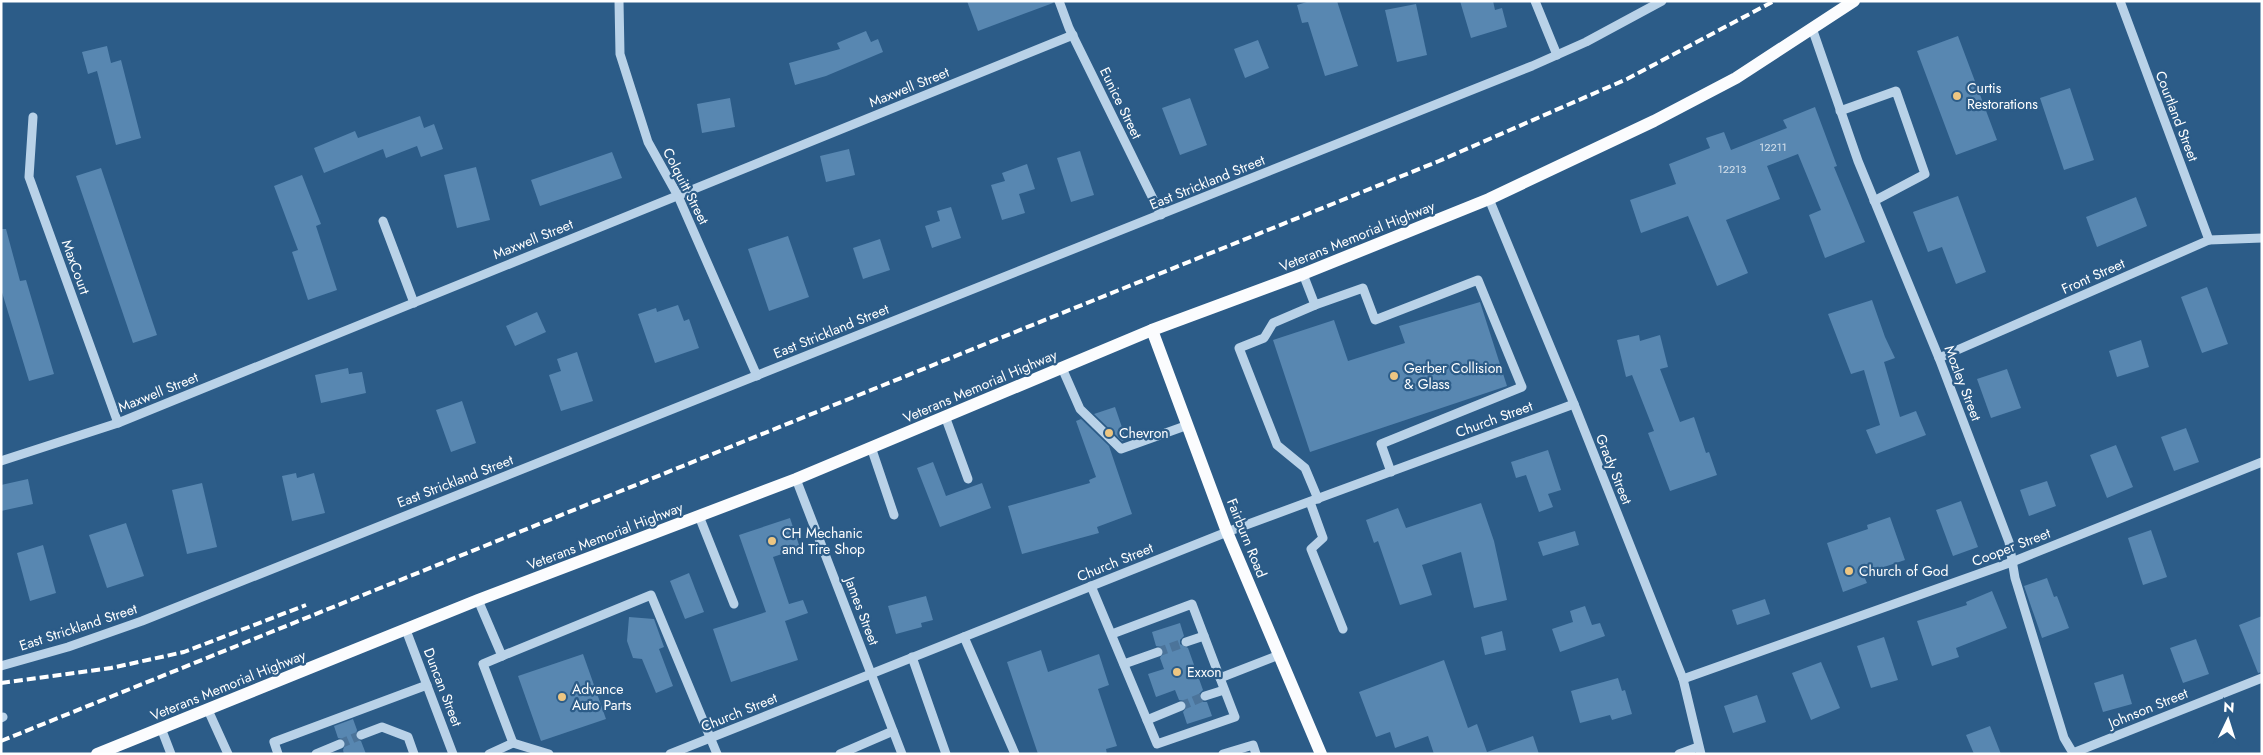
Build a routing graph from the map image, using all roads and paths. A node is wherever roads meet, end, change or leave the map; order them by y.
1 (619, 1) edge
2 (1059, 1) edge
3 (1535, 1) edge
4 (1662, 1) edge
5 (1854, 1) edge
6 (2120, 1) edge
7 (1812, 28) junction
8 (1073, 35) junction
9 (1557, 55) junction
10 (1840, 111) junction
11 (34, 117) dead end
12 (678, 196) junction
13 (1488, 199) junction
14 (1874, 201) junction
15 (1162, 215) junction
16 (383, 221) dead end
17 (2262, 238) edge
18 (2209, 240) junction
19 (1303, 274) junction
20 (414, 303) junction
21 (1315, 305) junction
22 (1152, 330) junction
23 (1939, 358) junction
24 (1062, 368) junction
25 (757, 376) junction
26 (1574, 404) junction
27 (945, 416) junction
28 (118, 423) junction
29 (1188, 425) junction
30 (871, 447) junction
31 (1, 461) edge
32 (2262, 462) edge
33 (1391, 472) junction
34 (796, 478) junction
35 (968, 479) dead end
36 (1314, 500) junction
37 (699, 516) junction
38 (894, 516) dead end
39 (1227, 532) junction
40 (2012, 562) junction
41 (1092, 586) junction
42 (478, 600) junction
43 (734, 604) dead end
44 (1343, 629) dead end
45 (406, 630) junction
46 (1112, 634) junction
47 (1204, 636) junction
48 (964, 637) junction
49 (1186, 642) tunnel mouth
50 (1158, 652) tunnel mouth
51 (1279, 655) junction
52 (502, 656) junction
53 (912, 657) junction
54 (1124, 664) junction
55 (1, 666) edge
56 (872, 674) junction
57 (1220, 678) junction
58 (1683, 678) junction
59 (2262, 678) edge
60 (427, 685) junction
61 (1224, 690) junction
62 (1206, 696) tunnel mouth
63 (1181, 706) tunnel mouth
64 (208, 710) junction
65 (1147, 720) junction
66 (161, 728) junction
67 (893, 731) junction
68 (361, 735) tunnel mouth
69 (711, 738) junction
70 (513, 743) junction
71 (340, 744) tunnel mouth
72 (1699, 750) edge
73 (105, 752) edge
74 (850, 752) edge
75 (1223, 753) edge
76 (2073, 753) edge
77 (171, 754) edge
78 (228, 754) edge
79 (278, 754) edge
80 (316, 754) edge
81 (414, 754) edge
82 (454, 754) edge
83 (489, 754) edge
84 (549, 754) edge
85 (670, 754) edge
86 (716, 754) edge
87 (840, 754) edge
88 (902, 754) edge
89 (946, 754) edge
90 (1015, 754) edge
91 (1256, 754) edge
92 (1321, 754) edge
93 (1679, 754) edge

1 - 12 street, Colquitt Street
2 - 8 street, Eunice Street
3 - 9 street
4 - 9 street, East Strickland Street
5 - 7 main road, Veterans Memorial Highway
6 - 18 street, Courtland Street
7 - 10 street, Mozley Street
7 - 13 main road, Veterans Memorial Highway
8 - 12 street, Maxwell Street
8 - 15 street, Eunice Street
9 - 15 street, East Strickland Street
10 - 14 street, Mozley Street
10 - 14 street
11 - 28 street, MaxCourt
12 - 20 street, Maxwell Street
12 - 25 street, Colquitt Street
13 - 19 main road, Veterans Memorial Highway
13 - 26 street, Grady Street
14 - 23 street, Mozley Street
15 - 25 street, East Strickland Street
16 - 20 street
17 - 18 street, Front Street
18 - 23 street, Front Street
19 - 21 street
19 - 22 main road, Veterans Memorial Highway
20 - 28 street, Maxwell Street
21 - 33 street
21 - 36 street
22 - 24 main road, Veterans Memorial Highway
22 - 29 main road, Fairburn Road
23 - 40 street, Mozley Street
24 - 27 main road, Veterans Memorial Highway
24 - 29 street
25 - 55 street, East Strickland Street
26 - 33 street, Church Street
26 - 58 street, Grady Street
27 - 30 main road, Veterans Memorial Highway
27 - 35 street
28 - 31 street, Maxwell Street
29 - 39 main road, Fairburn Road
30 - 34 main road, Veterans Memorial Highway
30 - 38 street
32 - 40 street, Cooper Street
33 - 36 street, Church Street
34 - 37 main road, Veterans Memorial Highway
34 - 56 street, James Street
36 - 39 street, Church Street
36 - 44 street
37 - 42 main road, Veterans Memorial Highway
37 - 43 street
39 - 41 street, Church Street
39 - 51 main road, Fairburn Road
40 - 58 street, Cooper Street
40 - 76 street, Mozley Street
41 - 46 street
41 - 48 street, Church Street
42 - 45 main road, Veterans Memorial Highway
42 - 52 street
45 - 60 street, Duncan Street
45 - 64 main road, Veterans Memorial Highway
46 - 47 street
46 - 54 street
47 - 49 street
47 - 57 street
48 - 53 street, Church Street
48 - 90 street
50 - 54 street
51 - 57 street
51 - 92 main road, Fairburn Road
52 - 69 street
52 - 70 street
53 - 56 street, Church Street
53 - 89 street
54 - 65 street
56 - 67 street, James Street
56 - 69 street, Church Street
57 - 61 street
58 - 72 street, Grady Street
59 - 76 street, Johnson Street
60 - 79 street
60 - 82 street, Duncan Street
61 - 62 street
61 - 65 street
63 - 65 street
64 - 66 main road, Veterans Memorial Highway
64 - 78 street
66 - 73 main road, Veterans Memorial Highway
66 - 77 street
67 - 74 street
67 - 88 street, James Street
68 - 81 street
69 - 85 street, Church Street
69 - 86 street
70 - 83 street
70 - 84 street
71 - 80 street
72 - 93 street
74 - 87 street
75 - 91 street

